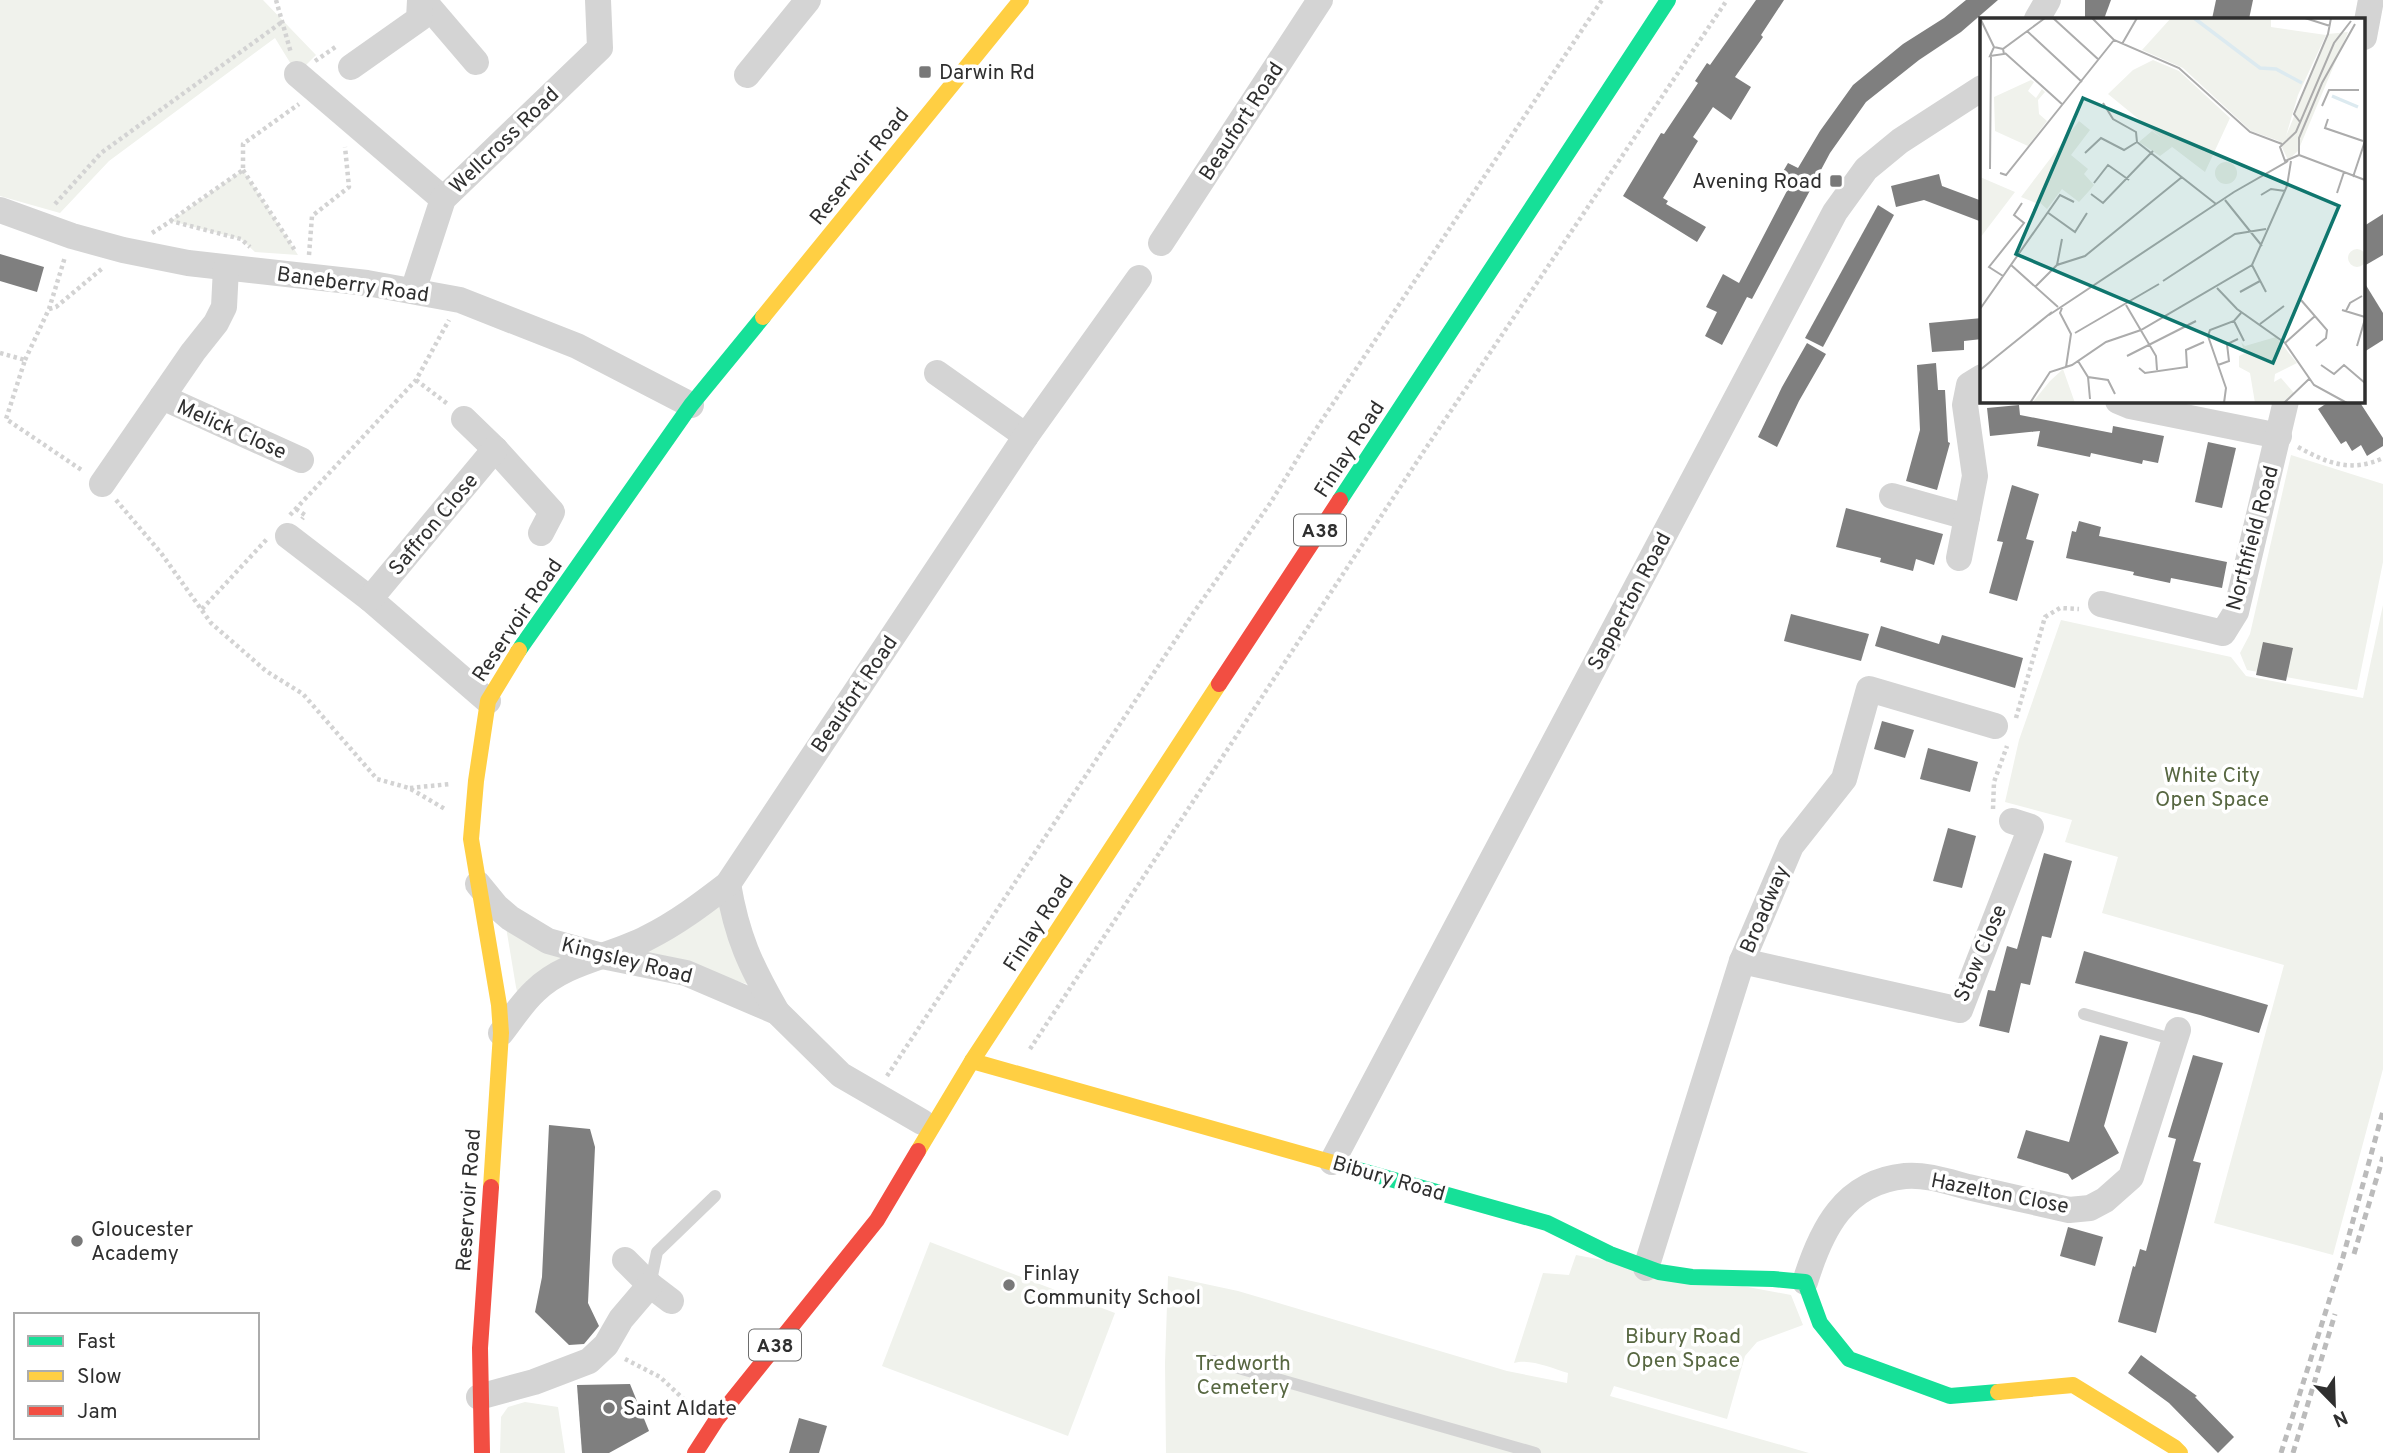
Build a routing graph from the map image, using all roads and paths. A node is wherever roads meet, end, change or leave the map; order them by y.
1 (276, 0) edge
2 (422, 0) edge
3 (598, 0) edge
4 (808, 0) edge
5 (1021, 0) edge
6 (1320, 0) edge
7 (1602, 0) edge
8 (1668, 0) edge
9 (1727, 0) edge
10 (2048, 0) edge
11 (2371, 0) edge
12 (2038, 18) edge
13 (282, 22) junction
14 (2366, 26) edge
15 (476, 62) dead end
16 (351, 67) dead end
17 (747, 75) dead end
18 (307, 82) junction
19 (1980, 89) edge
20 (341, 111) junction
21 (243, 170) junction
22 (443, 199) junction
23 (47, 202) dead end
24 (55, 204) junction
25 (66, 208) dead end
26 (0, 210) edge
27 (166, 224) junction
28 (150, 234) dead end
29 (72, 236) junction
30 (1161, 243) dead end
31 (123, 250) junction
32 (255, 253) dead end
33 (287, 254) dead end
34 (298, 255) junction
35 (309, 255) junction
36 (321, 257) dead end
37 (226, 268) junction
38 (1139, 278) dead end
39 (413, 291) junction
40 (460, 300) junction
41 (49, 309) junction
42 (0, 353) edge
43 (25, 360) junction
44 (937, 373) dead end
45 (1980, 378) edge
46 (416, 380) junction
47 (162, 397) junction
48 (2120, 402) edge
49 (2286, 402) edge
50 (691, 405) junction
51 (464, 419) joint
52 (1026, 436) junction
53 (2279, 436) junction
54 (495, 449) junction
55 (2383, 458) edge
56 (301, 460) dead end
57 (102, 484) junction
58 (1892, 496) dead end
59 (1967, 517) junction
60 (281, 531) junction
61 (541, 533) dead end
62 (1959, 558) dead end
63 (370, 599) junction
64 (2101, 604) dead end
65 (202, 610) junction
66 (488, 701) junction
67 (1995, 726) dead end
68 (476, 781) junction
69 (409, 789) junction
70 (2012, 821) dead end
71 (471, 823) junction
72 (477, 883) junction
73 (728, 884) junction
74 (603, 956) junction
75 (1742, 961) junction
76 (777, 1012) junction
77 (2084, 1014) dead end
78 (501, 1033) junction
79 (2177, 1035) joint
80 (972, 1061) junction
81 (1016, 1075) junction
82 (875, 1094) junction
83 (922, 1122) junction
84 (1332, 1162) junction
85 (715, 1196) dead end
86 (859, 1240) junction
87 (625, 1261) dead end
88 (1646, 1268) junction
89 (1805, 1282) junction
90 (650, 1285) junction
91 (671, 1301) dead end
92 (589, 1361) junction
93 (1214, 1361) dead end
94 (480, 1397) junction
95 (717, 1419) junction
96 (482, 1453) edge
97 (695, 1453) edge
98 (1535, 1453) edge
99 (2180, 1453) edge

1 - 13 path
2 - 15 street
2 - 16 street
3 - 22 street, Wellcross Road
4 - 17 street
5 - 50 main road, Reservoir Road
6 - 30 street, Beaufort Road
7 - 82 path
8 - 80 main road, Finlay Road / A38
9 - 81 path
10 - 12 street
11 - 14 street
13 - 18 path
13 - 24 path
18 - 20 street
18 - 21 path
19 - 84 street, Sapperton Road
20 - 22 street
20 - 35 path
21 - 27 path
21 - 34 path
22 - 39 street, Wellcross Road
23 - 24 path
24 - 25 path
26 - 29 street, Baneberry Road
27 - 28 path
27 - 32 path
29 - 31 street, Baneberry Road
29 - 41 path
31 - 37 street, Baneberry Road
31 - 41 path
33 - 34 path
34 - 35 path
35 - 36 path
37 - 39 street, Baneberry Road
37 - 47 street, Melick Close
38 - 52 street, Beaufort Road
39 - 40 street, Baneberry Road
40 - 46 path
40 - 50 street, Baneberry Road
41 - 43 path
42 - 43 path
43 - 57 path
44 - 52 street
45 - 59 street
46 - 51 path
46 - 60 path
47 - 56 street, Melick Close
47 - 57 street, Melick Close
48 - 53 street
49 - 53 street, Northfield Road
50 - 66 main road, Reservoir Road
51 - 54 street
52 - 73 street, Beaufort Road
53 - 55 path
53 - 64 street, Northfield Road
54 - 61 street
54 - 63 street, Saffron Close
57 - 65 path
58 - 59 street
59 - 62 street
60 - 63 street
60 - 65 path
63 - 66 street
65 - 69 path
66 - 68 main road, Reservoir Road
67 - 75 street, Broadway
68 - 69 path
68 - 71 main road, Reservoir Road
69 - 71 path
70 - 75 street, Stow Close
71 - 72 main road, Reservoir Road
72 - 74 street, Kingsley Road
72 - 78 main road, Reservoir Road
73 - 74 street, Beaufort Road
73 - 76 street
74 - 76 street, Kingsley Road
74 - 78 street, Beaufort Road
75 - 88 street, Broadway
76 - 82 street, Kingsley Road
77 - 79 lane
78 - 94 main road, Reservoir Road
79 - 89 street, Hazelton Close
80 - 81 main road, Bibury Road
80 - 83 main road, A38
80 - 86 main road, A38
81 - 84 main road, Bibury Road
82 - 83 street, Kingsley Road
83 - 86 main road, A38
84 - 88 main road, Bibury Road
85 - 90 lane
86 - 95 main road, A38
87 - 90 street
88 - 89 main road, Bibury Road
89 - 99 main road
90 - 91 street
90 - 92 street
92 - 94 street
92 - 95 path
93 - 98 lane
94 - 96 main road, Reservoir Road
95 - 97 main road, A38

